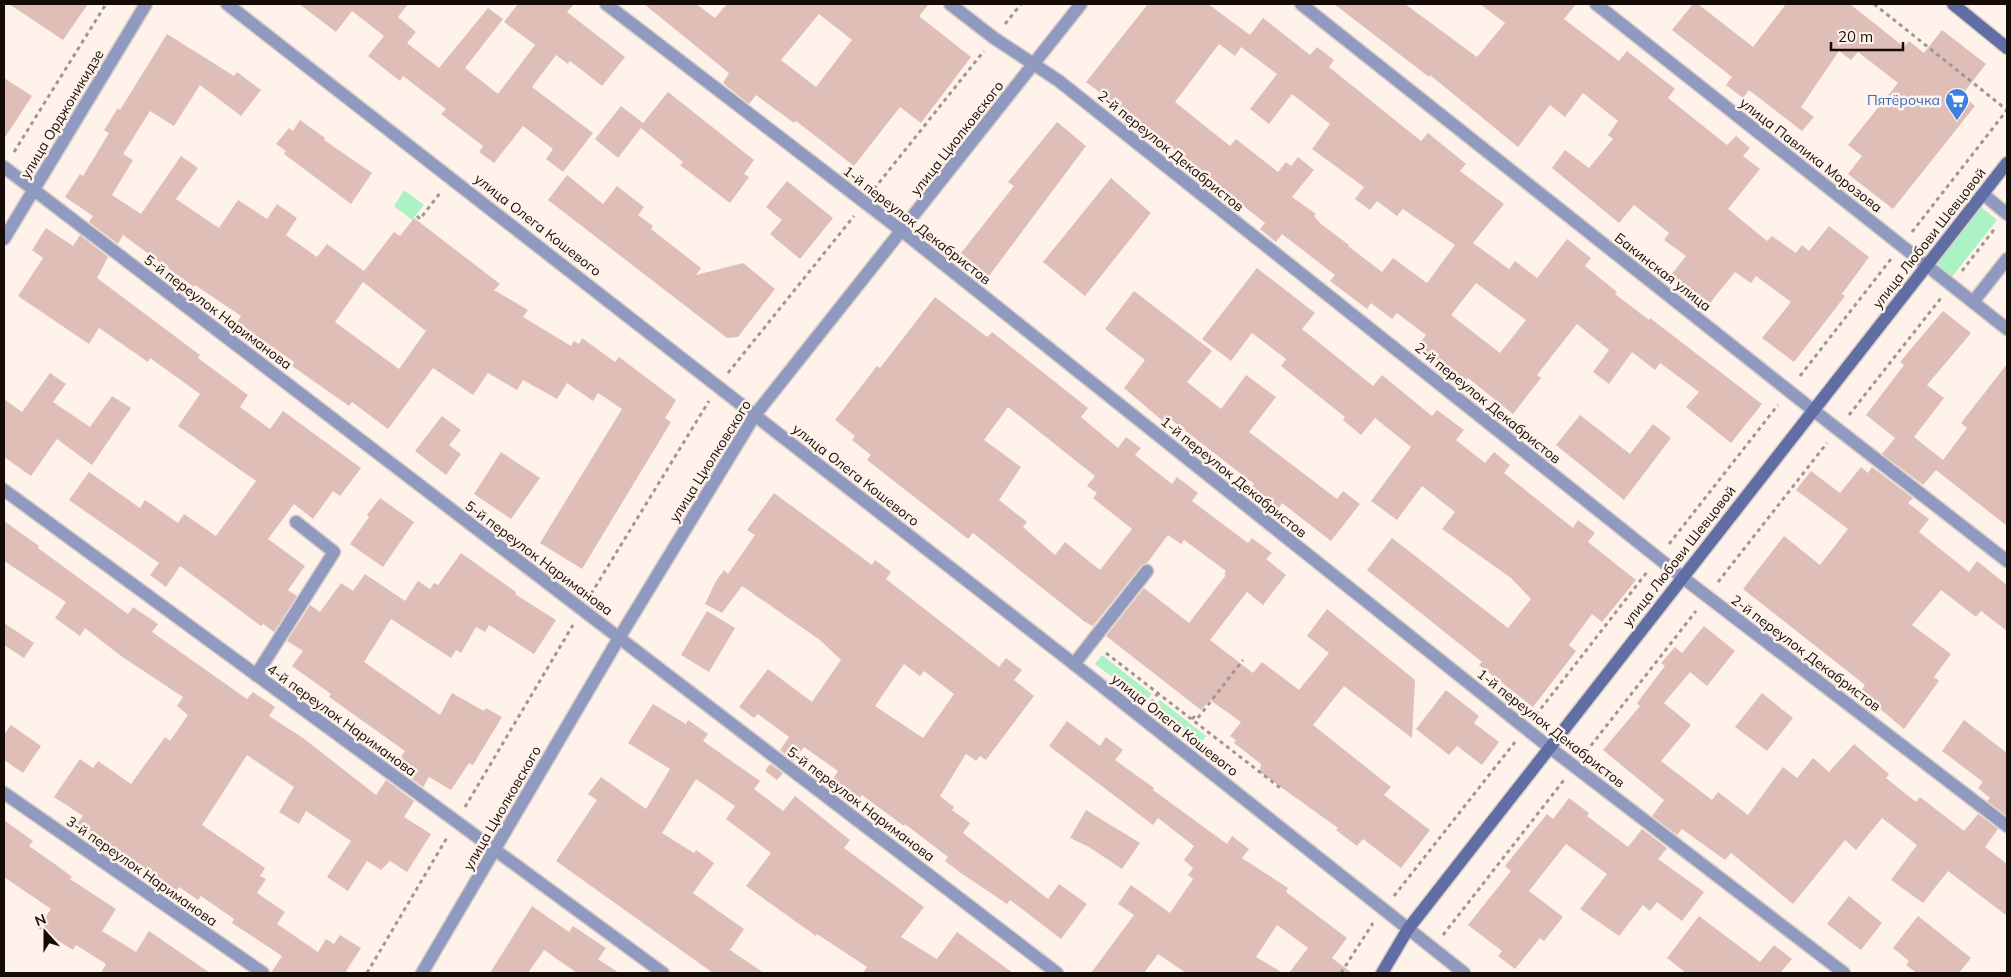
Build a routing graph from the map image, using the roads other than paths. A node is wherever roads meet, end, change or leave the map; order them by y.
1 (146, 4) edge
2 (227, 4) edge
3 (606, 4) edge
4 (950, 4) edge
5 (1081, 4) edge
6 (1302, 4) edge
7 (1596, 4) edge
8 (1953, 4) edge
9 (2007, 48) edge
10 (1034, 64) junction
11 (2007, 163) edge
12 (4, 166) edge
13 (34, 190) junction
14 (1983, 194) junction
15 (2007, 214) edge
16 (902, 231) junction
17 (4, 240) edge
18 (2007, 259) edge
19 (1927, 266) junction
20 (1973, 302) junction
21 (2007, 330) edge
22 (1813, 410) junction
23 (754, 415) junction
24 (4, 490) edge
25 (296, 522) dead end
26 (2007, 560) edge
27 (1147, 571) dead end
28 (1682, 577) junction
29 (619, 638) junction
30 (1074, 664) junction
31 (256, 675) junction
32 (1549, 747) junction
33 (4, 793) edge
34 (2007, 826) edge
35 (495, 850) junction
36 (1408, 929) junction
37 (263, 973) edge
38 (422, 973) edge
39 (663, 973) edge
40 (1057, 973) edge
41 (1382, 973) edge
42 (1464, 973) edge
43 (1844, 973) edge

1 - 13 street, улица Орджоникидзе
2 - 23 street, улица Олега Кошевого
3 - 16 street, 1-й переулок Декабристов
4 - 10 street, 2-й переулок Декабристов
5 - 10 street, улица Циолковского
6 - 22 street, Бакинская улица
7 - 19 street, улица Павлика Морозова
8 - 9 street
10 - 16 street, улица Циолковского
10 - 28 street, 2-й переулок Декабристов
11 - 14 street, улица Любови Шевцовой
12 - 13 street, 5-й переулок Нариманова
13 - 17 street, улица Орджоникидзе
13 - 29 street, 5-й переулок Нариманова
14 - 15 street
14 - 19 street, улица Любови Шевцовой
16 - 23 street, улица Циолковского
16 - 32 street, 1-й переулок Декабристов
18 - 20 street
19 - 20 street, улица Павлика Морозова
19 - 22 street, улица Любови Шевцовой
20 - 21 street, улица Павлика Морозова
22 - 26 street, Бакинская улица
22 - 28 street, улица Любови Шевцовой
23 - 29 street, улица Циолковского
23 - 30 street, улица Олега Кошевого
24 - 31 street, 4-й переулок Нариманова
25 - 31 street
27 - 30 street
28 - 32 street, улица Любови Шевцовой
28 - 34 street, 2-й переулок Декабристов
29 - 35 street, улица Циолковского
29 - 40 street, 5-й переулок Нариманова
30 - 36 street, улица Олега Кошевого
31 - 35 street, 4-й переулок Нариманова
32 - 36 street, улица Любови Шевцовой
32 - 43 street, 1-й переулок Декабристов
33 - 37 street, 3-й переулок Нариманова
35 - 38 street, улица Циолковского
35 - 39 street, 4-й переулок Нариманова
36 - 41 street, улица Любови Шевцовой
36 - 42 street, улица Олега Кошевого

